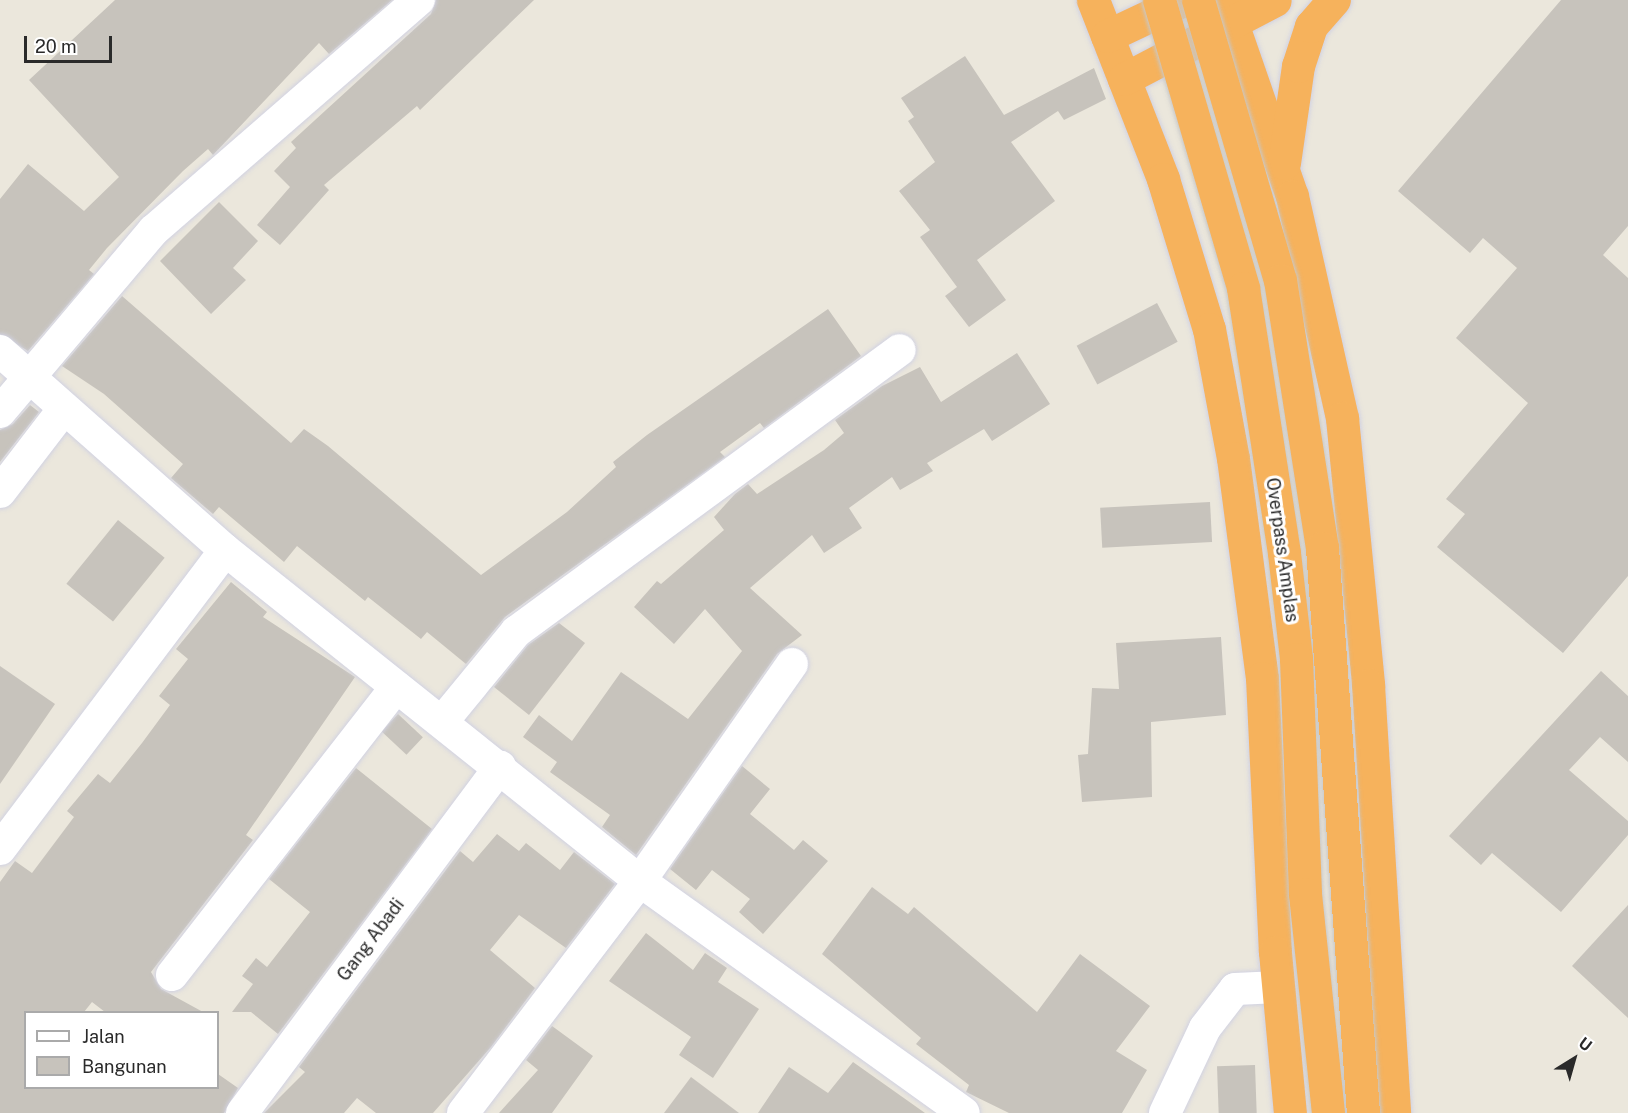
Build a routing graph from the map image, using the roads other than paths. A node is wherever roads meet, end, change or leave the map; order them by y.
1 (419, 0) edge
2 (1093, 0) edge
3 (1159, 0) edge
4 (1183, 0) edge
5 (1198, 0) edge
6 (1275, 0) edge
7 (1334, 0) edge
8 (1228, 10) edge
9 (1107, 36) junction
10 (1125, 79) junction
11 (1283, 167) junction
12 (900, 350) dead end
13 (0, 351) edge
14 (29, 378) junction
15 (63, 410) junction
16 (0, 412) edge
17 (0, 492) edge
18 (225, 550) junction
19 (792, 664) dead end
20 (396, 687) junction
21 (442, 722) junction
22 (500, 767) junction
23 (0, 849) edge
24 (640, 881) junction
25 (172, 975) dead end
26 (1279, 987) junction
27 (242, 1113) edge
28 (463, 1113) edge
29 (964, 1113) edge
30 (1165, 1113) edge
31 (1290, 1113) edge
32 (1328, 1113) edge
33 (1362, 1113) edge
34 (1394, 1113) edge

1 - 14 street
2 - 9 highway
3 - 32 highway, Overpass Amplas, bridge
4 - 9 highway
5 - 33 highway, Overpass Amplas, bridge
6 - 8 highway
7 - 11 highway
8 - 10 highway
8 - 11 highway
9 - 10 highway
10 - 26 highway
11 - 34 highway
12 - 21 street
13 - 14 street
14 - 15 street
14 - 16 street
15 - 17 street
15 - 18 street
18 - 20 street
18 - 23 street
19 - 24 street
20 - 21 street
20 - 25 street
21 - 22 street
22 - 24 street
22 - 27 street, Gang Abadi
24 - 28 street
24 - 29 street
26 - 30 street
26 - 31 highway

